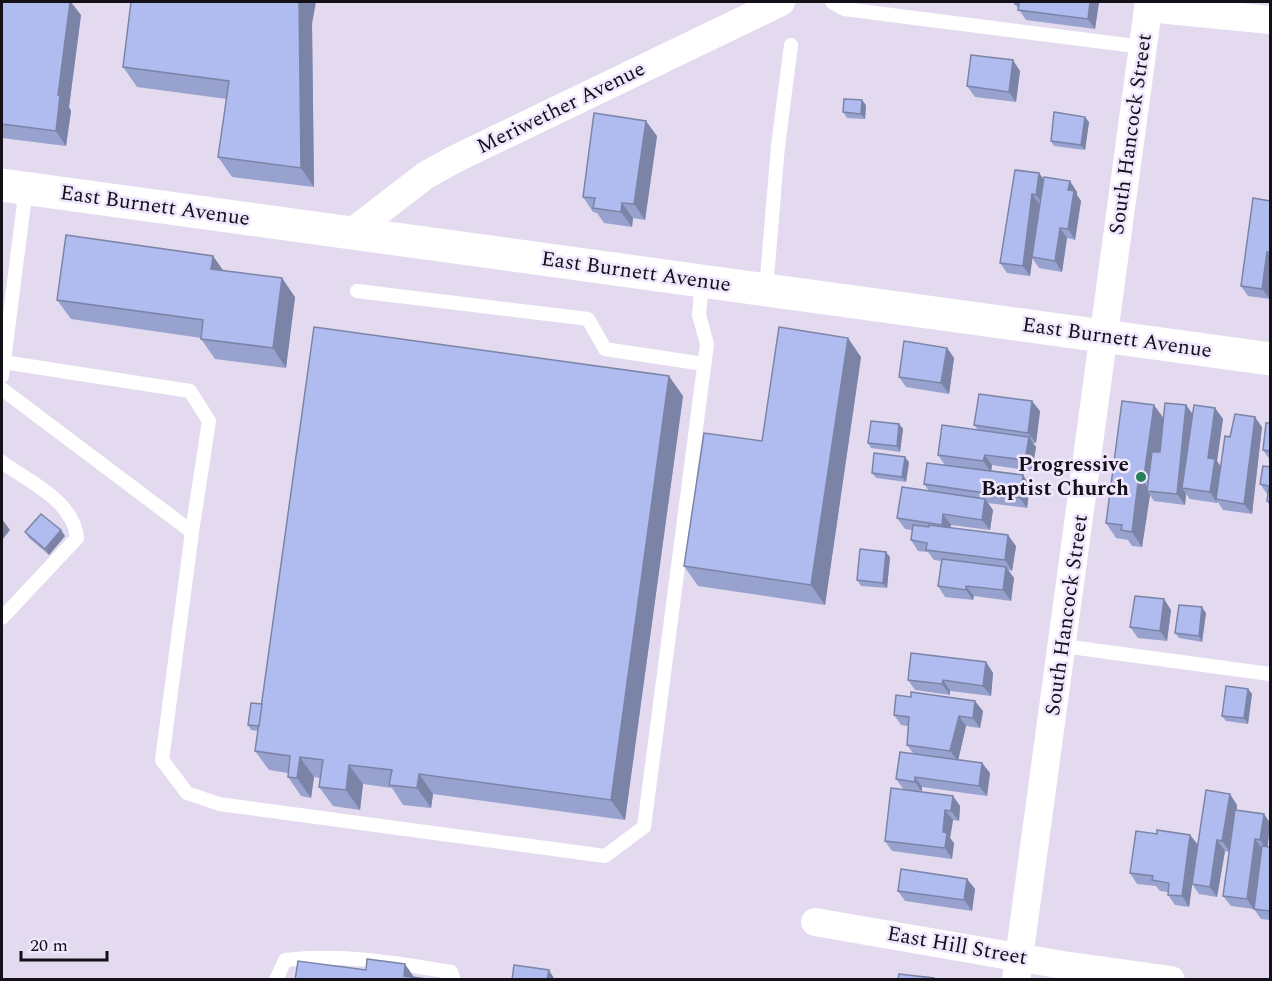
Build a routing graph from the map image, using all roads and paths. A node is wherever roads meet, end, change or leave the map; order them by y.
1 (781, 2) edge
2 (832, 2) edge
3 (1149, 5) edge
4 (1270, 20) edge
5 (791, 45) dead end
6 (1143, 47) junction
7 (14, 187) edge
8 (352, 232) junction
9 (702, 281) junction
10 (766, 290) junction
11 (357, 291) dead end
12 (7, 293) edge
13 (1103, 336) junction
14 (1270, 359) edge
15 (704, 364) junction
16 (2, 369) edge
17 (2, 389) edge
18 (2, 462) edge
19 (192, 532) junction
20 (2, 618) edge
21 (1063, 646) junction
22 (1270, 674) edge
23 (815, 922) dead end
24 (1018, 968) edge
25 (276, 980) edge
26 (454, 980) edge
27 (1172, 980) edge

1 - 8 street, Meriwether Avenue
2 - 6 lane
3 - 4 street
3 - 6 street, South Hancock Street
5 - 10 lane
6 - 13 street, South Hancock Street
7 - 8 street, East Burnett Avenue
7 - 12 lane
8 - 9 street, East Burnett Avenue
9 - 10 street, East Burnett Avenue
9 - 15 lane
10 - 13 street, East Burnett Avenue
11 - 15 lane
12 - 16 lane
13 - 14 street, East Burnett Avenue
13 - 21 street, South Hancock Street
15 - 19 lane
16 - 19 lane
17 - 19 lane
18 - 20 lane
21 - 22 lane
21 - 24 street, South Hancock Street
23 - 24 street, East Hill Street
24 - 27 street, East Hill Street
25 - 26 lane

